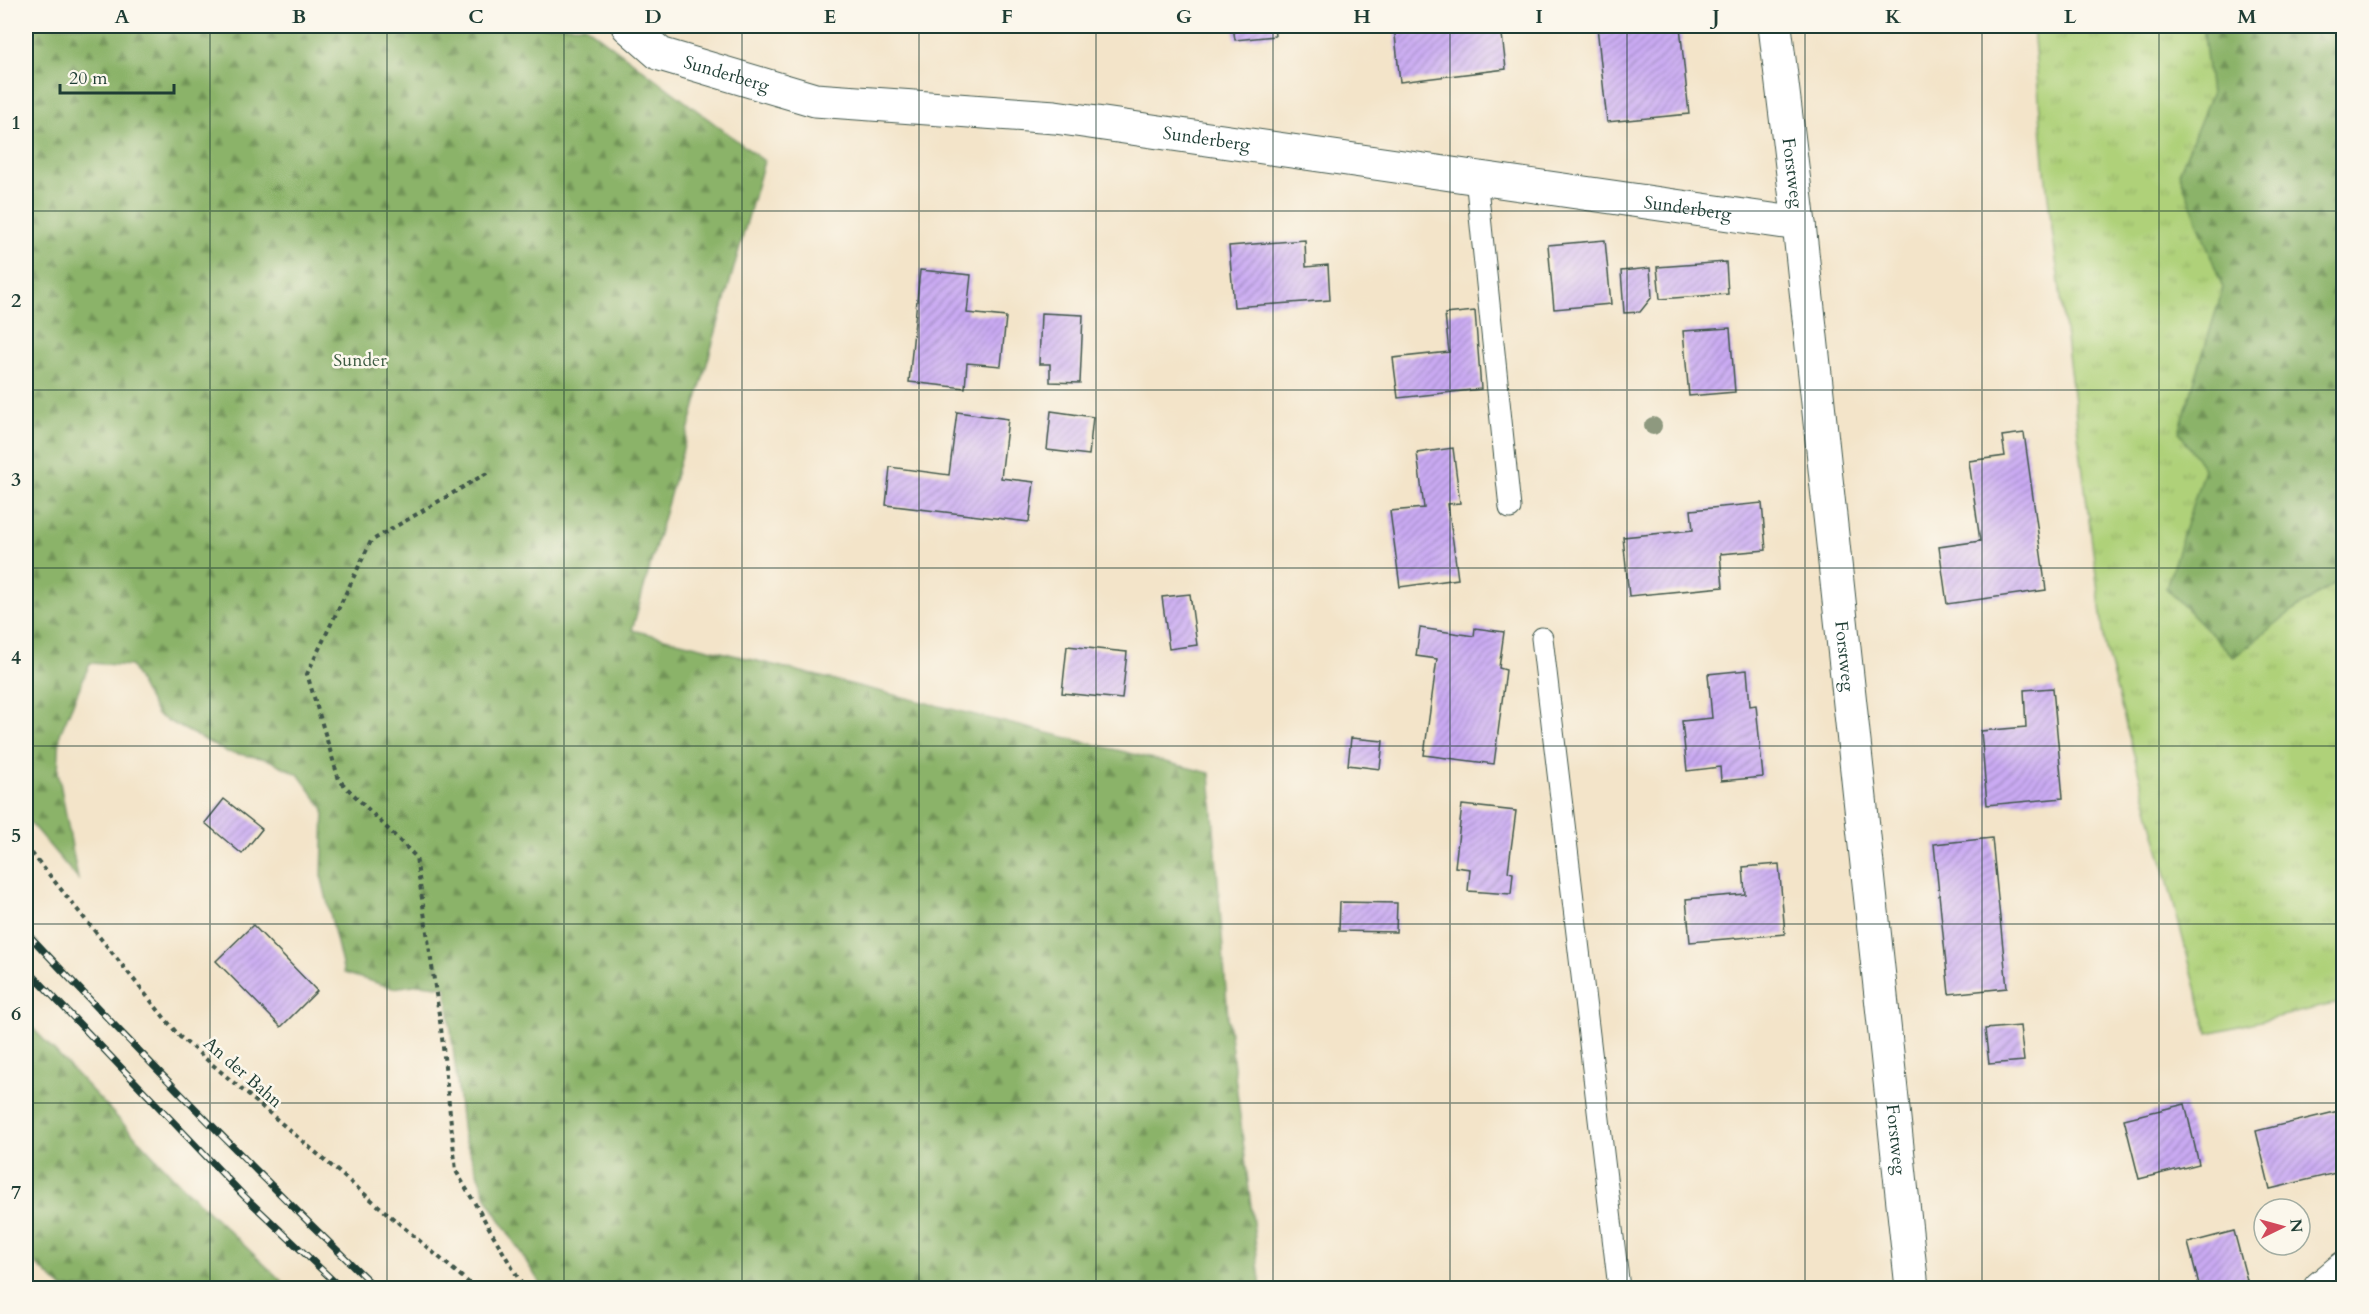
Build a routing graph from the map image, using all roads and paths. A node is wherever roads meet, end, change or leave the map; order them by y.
1 (628, 26) edge
2 (1775, 26) edge
3 (1476, 177) junction
4 (1799, 224) junction
5 (487, 473) dead end
6 (1510, 508) dead end
7 (1542, 638) dead end
8 (26, 846) edge
9 (2343, 1268) edge
10 (475, 1288) edge
11 (524, 1288) edge
12 (1619, 1288) edge
13 (1912, 1288) edge
14 (2320, 1288) edge

1 - 3 street, Sunderberg
2 - 4 street, Forstweg
3 - 4 street, Sunderberg
3 - 6 lane
4 - 13 street, Forstweg
5 - 11 path
7 - 12 lane
8 - 10 path, An der Bahn
9 - 14 street

